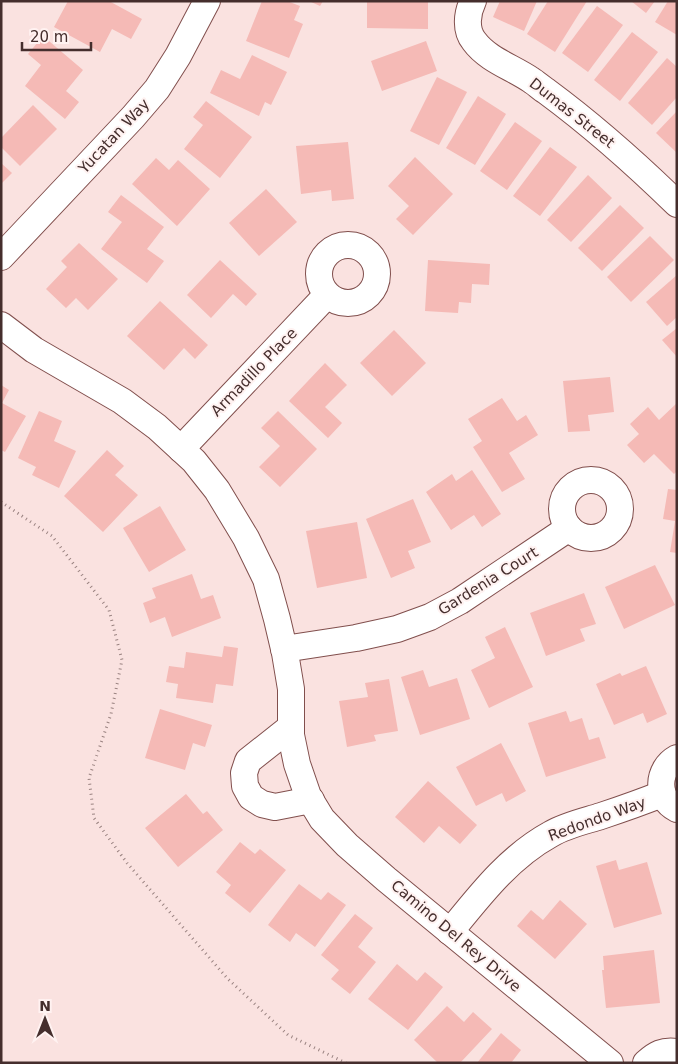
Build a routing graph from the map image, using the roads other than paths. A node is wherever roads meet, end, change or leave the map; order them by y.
1 (207, 1) edge
2 (470, 13) edge
3 (677, 204) edge
4 (1, 257) edge
5 (328, 295) dead end
6 (1, 325) edge
7 (181, 449) junction
8 (569, 528) dead end
9 (284, 649) junction
10 (291, 727) junction
11 (677, 758) edge
12 (311, 800) junction
13 (670, 802) edge
14 (450, 932) junction
15 (677, 1052) edge
16 (610, 1063) edge
17 (646, 1063) edge

1 - 4 street, Yucatan Way
2 - 3 street, Dumas Street
5 - 7 street, Armadillo Place
6 - 7 street, Camino Del Rey Drive
7 - 9 street, Camino Del Rey Drive
8 - 9 street, Gardenia Court
9 - 10 street, Camino Del Rey Drive
10 - 12 street, Camino Del Rey Drive
10 - 12 street
11 - 13 street, Redondo Way
12 - 14 street, Camino Del Rey Drive
13 - 14 street, Redondo Way
14 - 16 street, Camino Del Rey Drive
15 - 17 street

